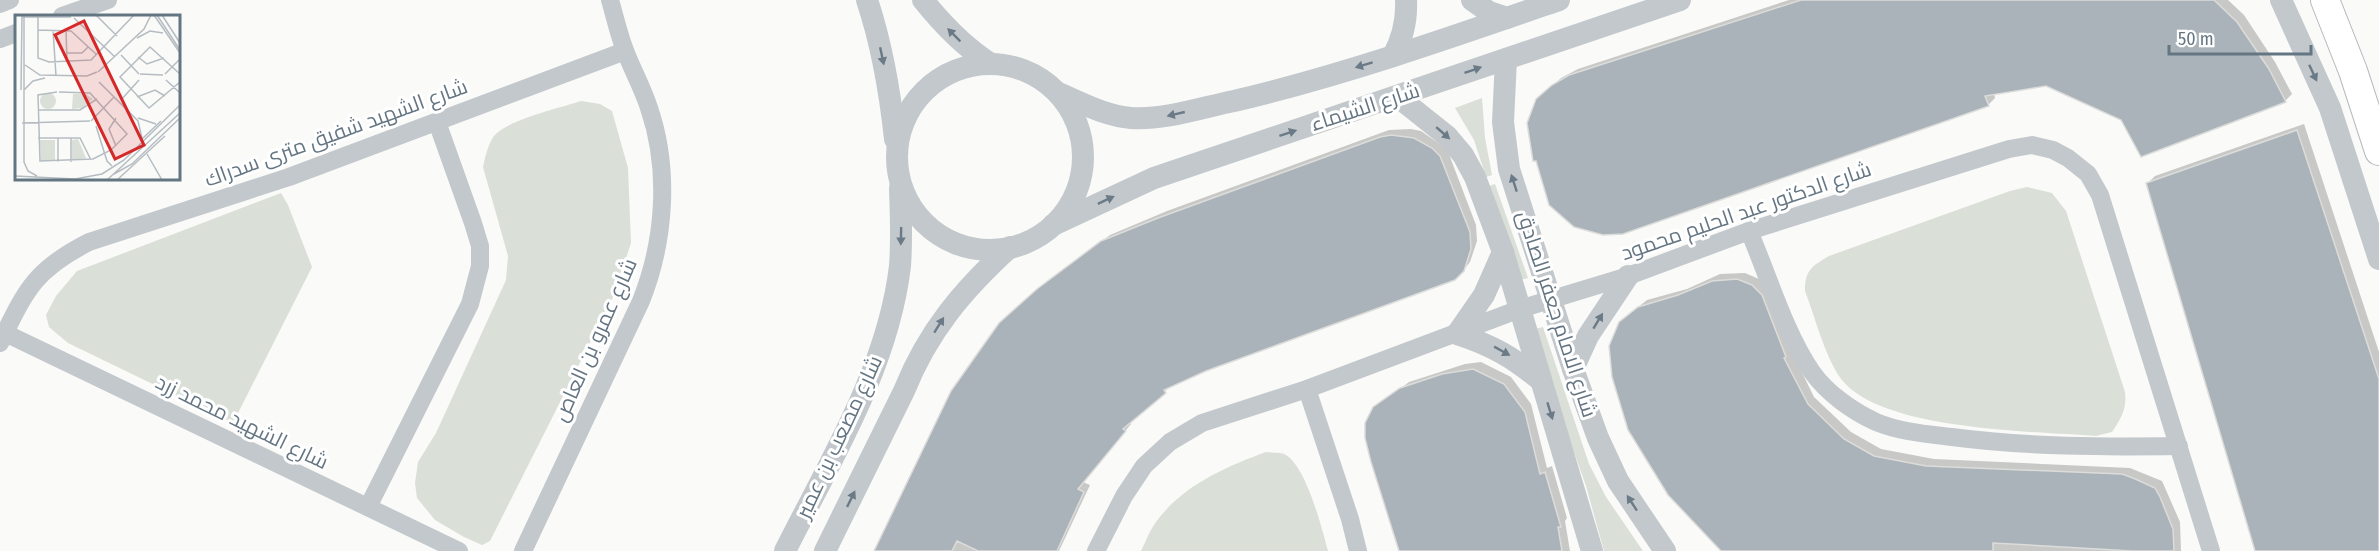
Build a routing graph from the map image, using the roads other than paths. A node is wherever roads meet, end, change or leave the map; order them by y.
1 (10, 0) edge
2 (108, 0) edge
3 (610, 0) edge
4 (867, 0) edge
5 (923, 0) edge
6 (1406, 0) edge
7 (1472, 0) edge
8 (1559, 0) edge
9 (1680, 0) edge
10 (2281, 0) edge
11 (2325, 0) edge
12 (0, 4) edge
13 (65, 15) edge
14 (1508, 18) junction
15 (15, 33) edge
16 (0, 39) edge
17 (625, 51) junction
18 (1393, 56) junction
19 (1506, 59) junction
20 (991, 64) junction
21 (1058, 93) junction
22 (1398, 97) junction
23 (437, 122) junction
24 (2379, 151) edge
25 (897, 154) junction
26 (899, 178) junction
27 (1053, 225) junction
28 (1749, 231) junction
29 (1010, 247) junction
30 (1503, 252) junction
31 (2379, 259) edge
32 (1628, 276) junction
33 (1552, 298) junction
34 (1520, 309) junction
35 (1457, 334) junction
36 (2, 338) edge
37 (1573, 369) junction
38 (1540, 380) junction
39 (1307, 389) junction
40 (2179, 446) junction
41 (368, 507) junction
42 (459, 551) edge
43 (523, 551) edge
44 (785, 551) edge
45 (825, 551) edge
46 (1096, 551) edge
47 (1358, 551) edge
48 (1592, 551) edge
49 (1665, 551) edge
50 (2211, 551) edge

1 - 12 street
2 - 13 street
3 - 17 street, شارع عمرو بن العاص
4 -> 25 street
20 -> 5 street
6 - 18 street
7 - 14 street
8 - 14 street, شارع الشيماء
9 - 19 street, شارع الشيماء
10 -> 31 street
11 - 24 main road
14 - 18 street, شارع الشيماء
15 - 16 street
17 - 23 street, شارع الشهيد شفيق مترى سدراك
17 - 43 street, شارع عمرو بن العاص
18 -> 21 street, شارع الشيماء
22 -> 19 street, شارع الشيماء
33 -> 19 street, شارع الامام جعفر الصادق
20 - 21 street
20 - 25 street
21 - 27 street
27 -> 22 street, شارع الشيماء
22 -> 30 street, شارع الامام جعفر الصادق
23 - 36 street, شارع الشهيد شفيق مترى سدراك
23 - 41 street
25 - 26 street
26 - 29 street
26 -> 44 street, شارع مصعب بن عمير
27 - 29 street
28 - 32 street, شارع الدكتور عبد الحليم محمود
28 - 40 street
28 - 40 street, شارع الدكتور عبد الحليم محمود
45 -> 29 street, شارع مصعب بن عمير
30 - 34 street, شارع الامام جعفر الصادق
30 - 35 street
32 - 33 street, شارع الدكتور عبد الحليم محمود
37 -> 32 street
33 - 34 street, شارع الدكتور عبد الحليم محمود
33 - 37 street, شارع الامام جعفر الصادق
34 - 35 street, شارع الدكتور عبد الحليم محمود
34 - 38 street, شارع الامام جعفر الصادق
35 -> 38 street
35 - 39 street, شارع الدكتور عبد الحليم محمود
36 - 41 street, شارع الشهيد محمد زرد
49 -> 37 street, شارع الامام جعفر الصادق
38 -> 48 street, شارع الامام جعفر الصادق
39 - 46 street, شارع الدكتور عبد الحليم محمود
39 - 47 street
40 - 50 street, شارع الدكتور عبد الحليم محمود
41 - 42 street, شارع الشهيد محمد زرد

